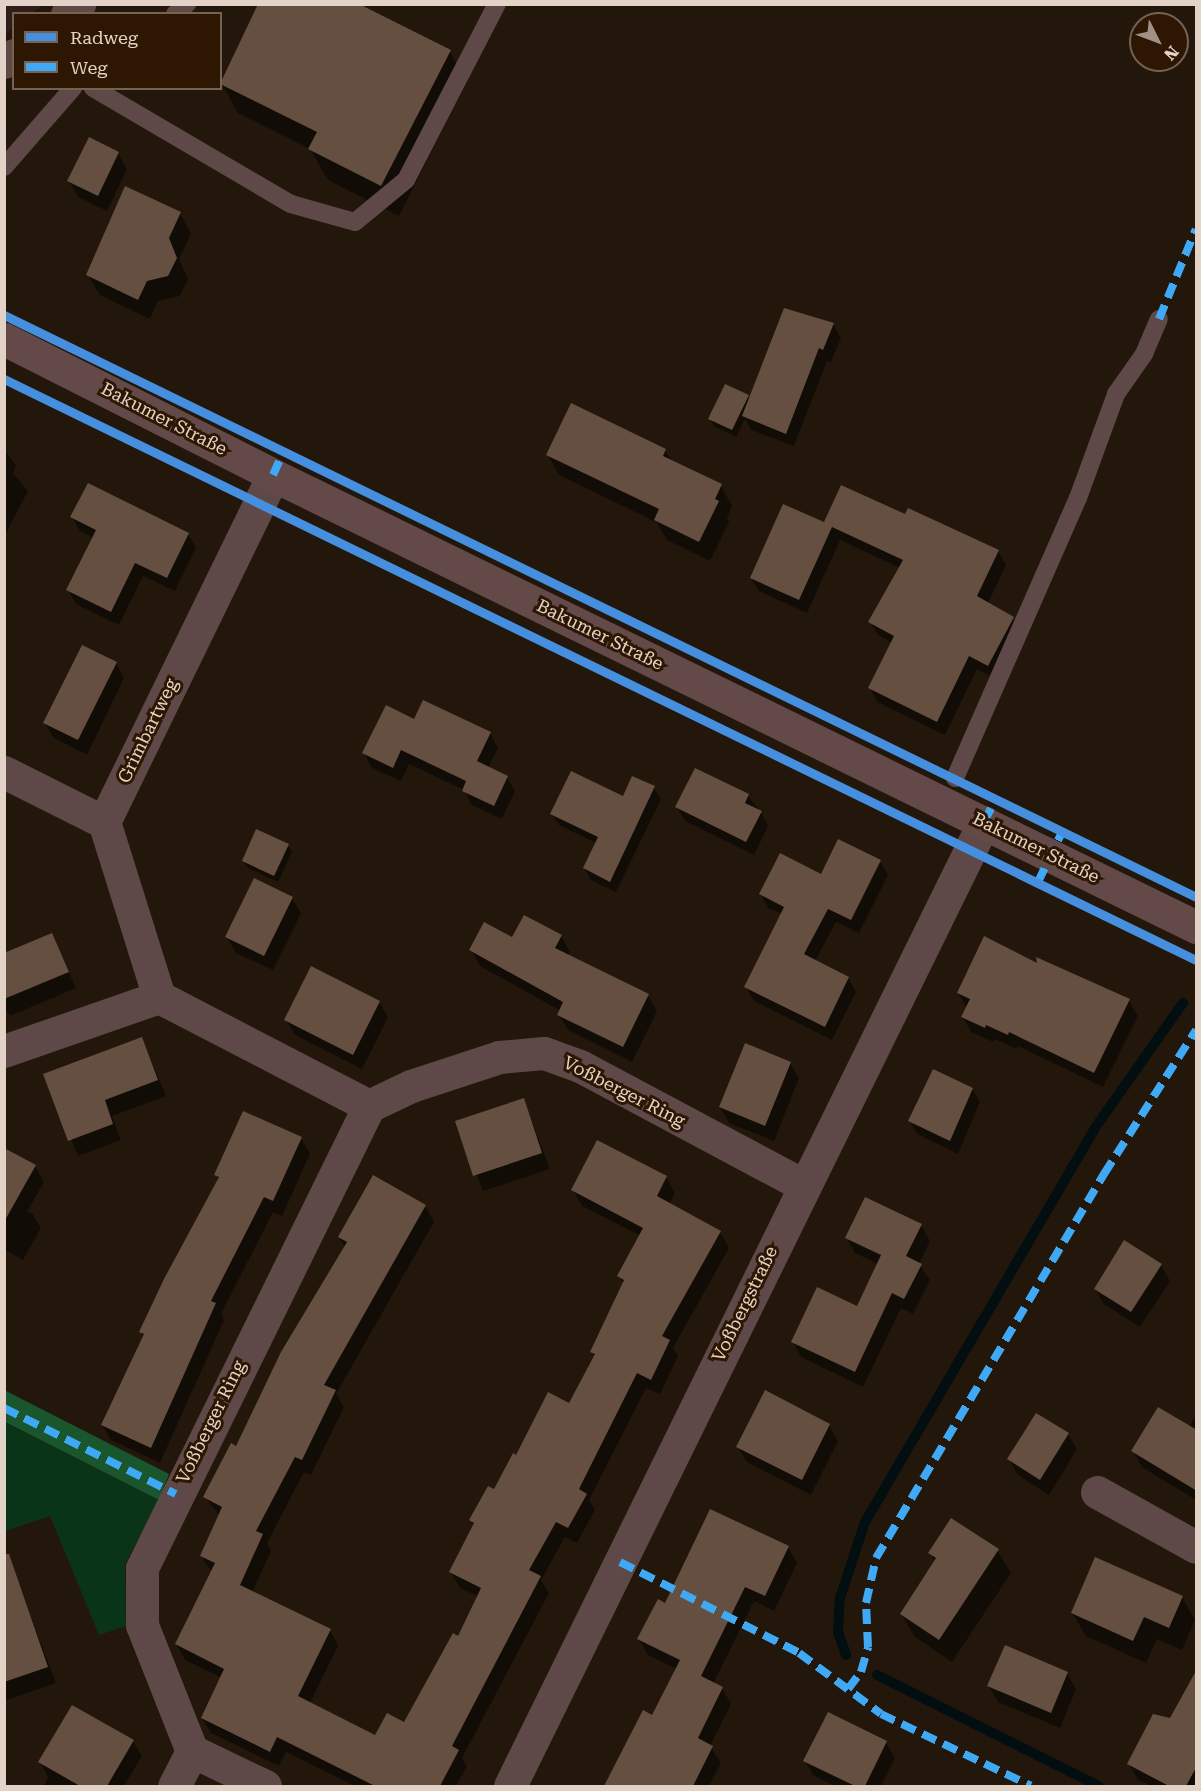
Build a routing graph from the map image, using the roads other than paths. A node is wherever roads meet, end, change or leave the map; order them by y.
1 (497, 4) edge
2 (71, 90) edge
3 (96, 90) edge
4 (4, 167) edge
5 (1160, 319) dead end
6 (4, 339) edge
7 (273, 475) junction
8 (4, 772) edge
9 (955, 778) dead end
10 (104, 822) junction
11 (984, 822) junction
12 (1197, 927) edge
13 (159, 997) junction
14 (4, 1051) edge
15 (369, 1106) junction
16 (803, 1185) junction
17 (1097, 1492) dead end
18 (1197, 1547) edge
19 (192, 1751) junction
20 (174, 1786) edge
21 (266, 1786) edge
22 (510, 1786) edge

1 - 3 lane
2 - 4 lane
5 - 9 lane
6 - 7 main road, Bakumer Straße
7 - 10 street, Grimbartweg
7 - 11 main road, Bakumer Straße
8 - 10 street
10 - 13 street
11 - 12 main road, Bakumer Straße
11 - 16 street, Voßbergstraße
13 - 14 street
13 - 15 street
15 - 16 street, Voßberger Ring
15 - 19 street, Voßberger Ring
16 - 22 street, Voßbergstraße
17 - 18 street
19 - 20 street
19 - 21 street

